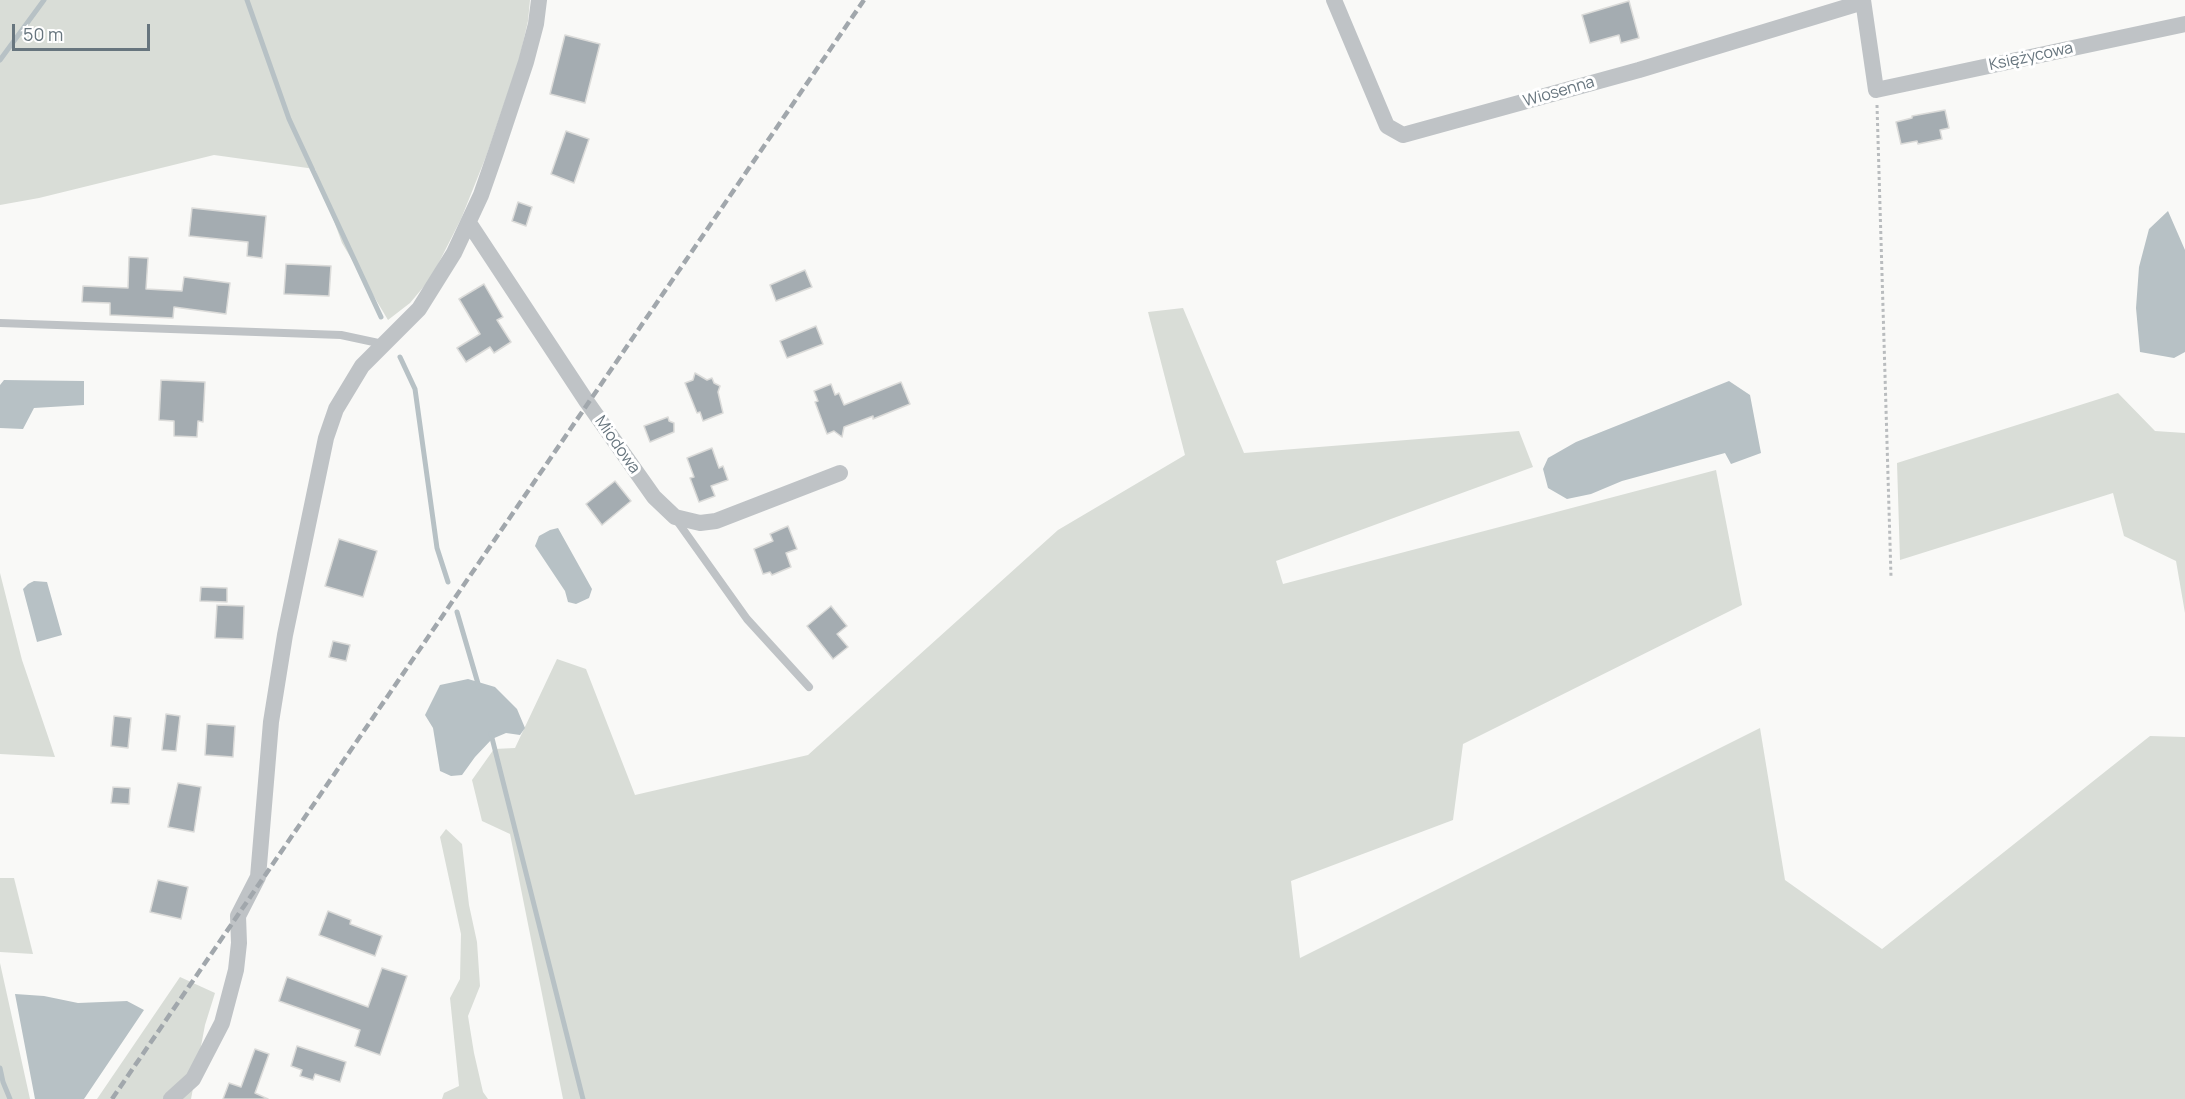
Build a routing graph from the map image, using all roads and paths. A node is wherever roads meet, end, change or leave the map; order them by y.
1 (539, 0) edge
2 (1334, 0) edge
3 (1863, 1) edge
4 (2185, 24) edge
5 (1876, 90) junction
6 (469, 223) junction
7 (0, 323) edge
8 (383, 344) junction
9 (840, 474) dead end
10 (675, 517) junction
11 (1891, 578) dead end
12 (808, 687) dead end
13 (171, 1099) edge

1 - 6 street
2 - 3 street, Wiosenna
3 - 5 street
4 - 5 street, Księżycowa
5 - 11 path
6 - 8 street
6 - 10 street, Miodowa
7 - 8 lane
8 - 13 street
9 - 10 street
10 - 12 lane

